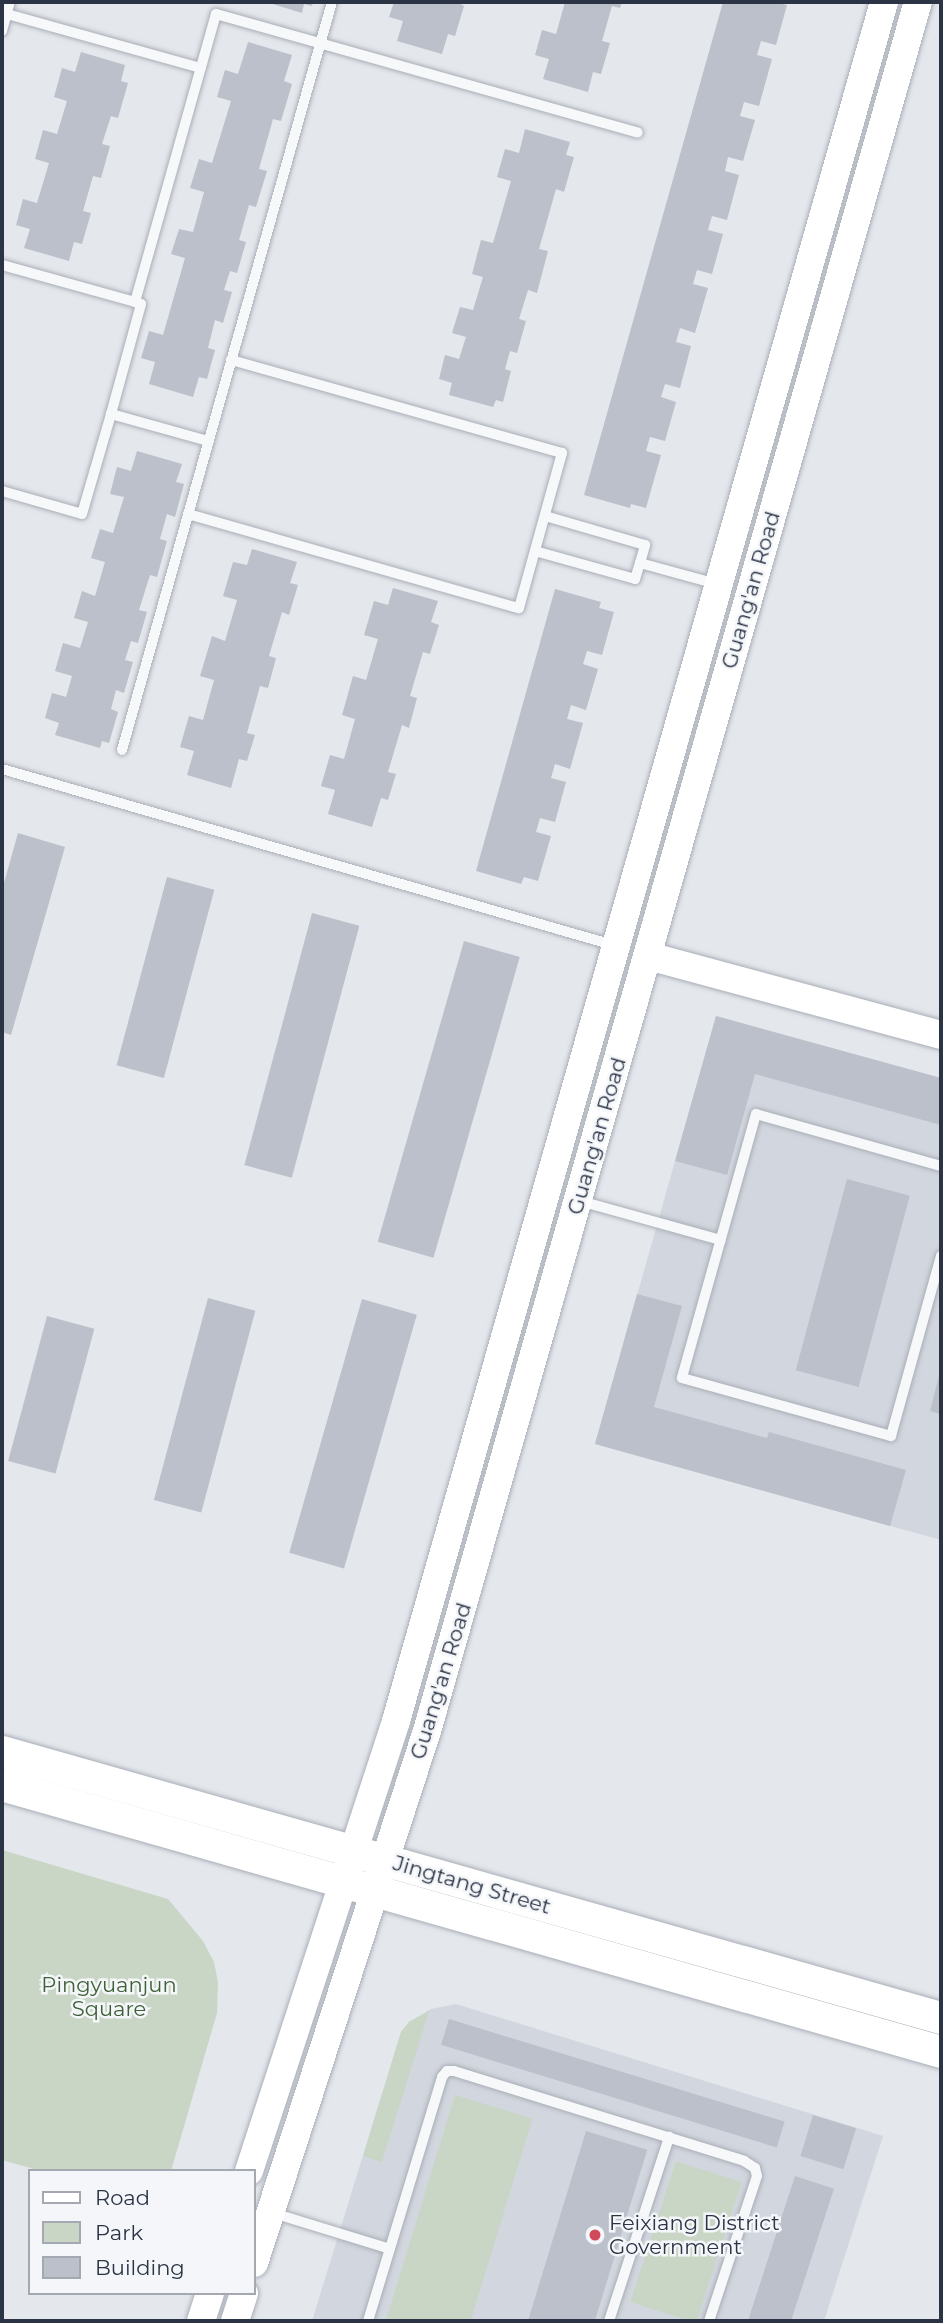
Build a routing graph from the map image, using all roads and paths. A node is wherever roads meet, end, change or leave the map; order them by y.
1 (10, 2) edge
2 (332, 2) edge
3 (884, 2) edge
4 (918, 2) edge
5 (7, 14) junction
6 (2, 31) edge
7 (320, 43) junction
8 (201, 68) junction
9 (638, 132) dead end
10 (2, 265) edge
11 (135, 302) junction
12 (231, 360) junction
13 (110, 414) junction
14 (208, 441) junction
15 (2, 491) edge
16 (188, 514) junction
17 (545, 516) junction
18 (535, 551) junction
19 (640, 563) junction
20 (719, 585) junction
21 (122, 750) dead end
22 (2, 769) edge
23 (617, 946) junction
24 (648, 956) junction
25 (941, 1035) edge
26 (941, 1166) edge
27 (579, 1200) junction
28 (721, 1240) junction
29 (941, 1256) edge
30 (2, 1752) edge
31 (2, 1785) edge
32 (353, 1852) junction
33 (385, 1860) junction
34 (344, 1882) junction
35 (374, 1891) junction
36 (941, 2018) edge
37 (941, 2052) edge
38 (668, 2137) junction
39 (250, 2169) edge
40 (270, 2212) junction
41 (390, 2249) junction
42 (256, 2257) edge
43 (209, 2295) edge
44 (243, 2295) edge
45 (201, 2321) edge
46 (235, 2321) edge
47 (368, 2321) edge
48 (609, 2321) edge
49 (709, 2321) edge

1 - 5 lane
2 - 7 lane
3 - 20 main road, Guang'an Road
4 - 24 main road, Guang'an Road
5 - 6 lane
5 - 8 lane
7 - 8 lane
7 - 9 lane
7 - 12 lane
8 - 11 lane
10 - 11 lane
11 - 13 lane
12 - 14 lane
12 - 17 lane
13 - 14 lane
13 - 15 lane
14 - 16 lane
16 - 18 lane
16 - 21 lane
17 - 18 lane
17 - 19 lane
18 - 19 lane
19 - 20 lane
20 - 23 main road, Guang'an Road
22 - 23 lane
23 - 32 main road, Guang'an Road
24 - 25 main road
24 - 27 main road, Guang'an Road
26 - 28 lane
27 - 28 lane
27 - 33 main road, Guang'an Road
28 - 29 lane
30 - 32 main road, Jingtang Street
31 - 34 main road, Jingtang Street
32 - 33 main road, Jingtang Street
32 - 34 main road, Guang'an Road
33 - 35 main road, Guang'an Road
33 - 36 main road, Jingtang Street
34 - 35 main road, Jingtang Street
34 - 39 main road, Guang'an Road
35 - 37 main road, Jingtang Street
35 - 40 main road, Guang'an Road
38 - 41 lane
38 - 48 lane
38 - 49 lane
40 - 41 lane
40 - 42 main road, Guang'an Road
41 - 47 lane
43 - 45 main road
44 - 46 main road

